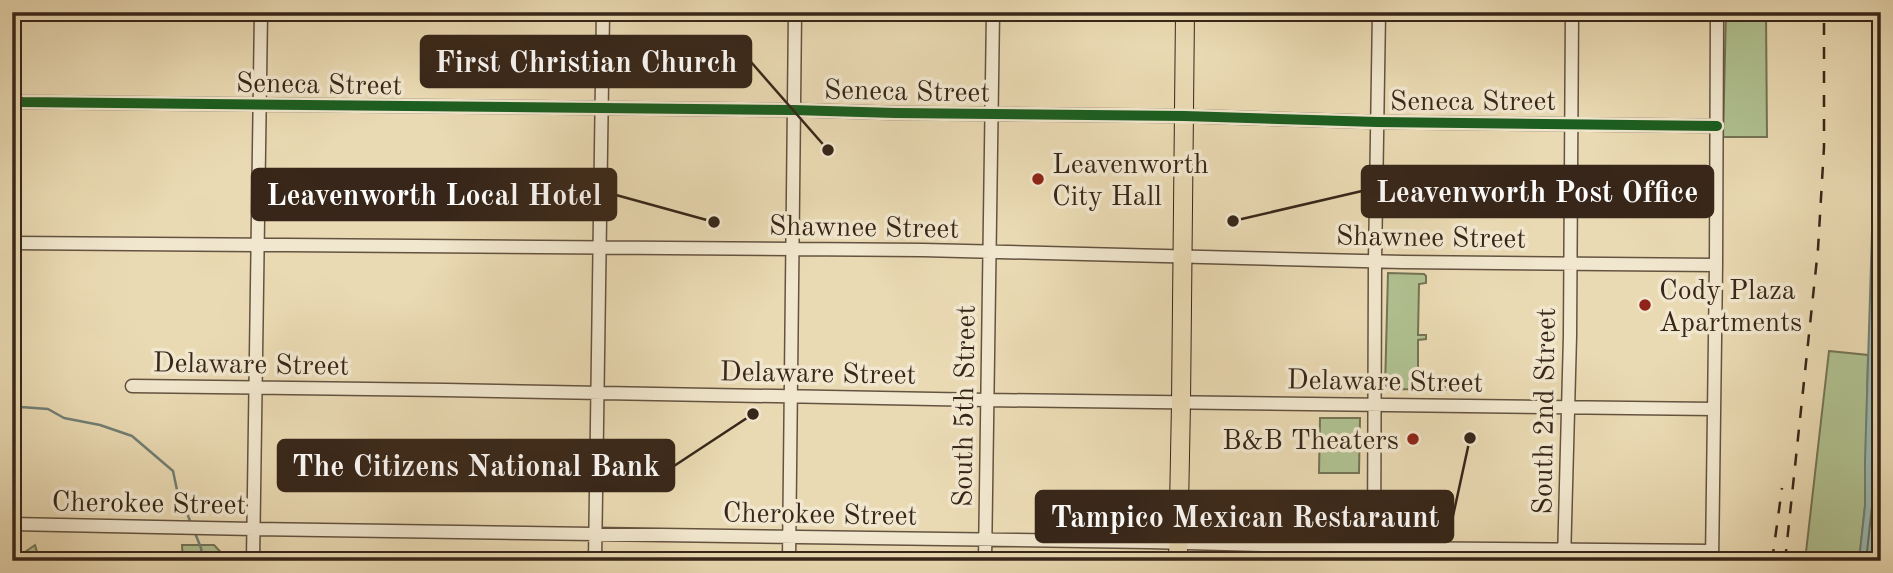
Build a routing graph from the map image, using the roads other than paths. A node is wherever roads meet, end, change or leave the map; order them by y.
1 (261, 12) edge
2 (603, 12) edge
3 (795, 12) edge
4 (993, 12) edge
5 (1185, 12) edge
6 (1379, 12) edge
7 (1572, 12) edge
8 (1717, 12) edge
9 (12, 100) edge
10 (260, 105) junction
11 (602, 108) junction
12 (793, 110) junction
13 (992, 114) junction
14 (1184, 116) junction
15 (1377, 122) junction
16 (1571, 123) junction
17 (1717, 125) junction
18 (12, 243) edge
19 (257, 244) junction
20 (601, 247) junction
21 (793, 250) junction
22 (990, 252) junction
23 (1182, 256) junction
24 (1375, 261) junction
25 (1570, 262) junction
26 (1716, 265) junction
27 (132, 386) dead end
28 (255, 388) junction
29 (598, 393) junction
30 (791, 397) junction
31 (987, 400) junction
32 (1181, 403) junction
33 (1374, 405) junction
34 (1568, 407) junction
35 (1714, 409) junction
36 (12, 524) edge
37 (253, 529) junction
38 (596, 534) junction
39 (789, 537) junction
40 (985, 541) junction
41 (1178, 552) edge
42 (1374, 554) edge
43 (1564, 555) edge
44 (1712, 556) edge
45 (254, 561) edge
46 (595, 561) edge
47 (789, 561) edge
48 (985, 561) edge

1 - 10 street
2 - 11 street
3 - 12 street
4 - 13 street, South 5th Street
5 - 14 highway
6 - 15 street
7 - 16 street, South 2nd Street
8 - 17 street
9 - 10 street, Seneca Street
10 - 11 street, Seneca Street
10 - 19 street
11 - 12 street, Seneca Street
11 - 20 street
12 - 13 street, Seneca Street
12 - 21 street
13 - 14 street, Seneca Street
13 - 22 street, South 5th Street
14 - 15 street, Seneca Street
14 - 23 highway
15 - 16 street, Seneca Street
15 - 24 street
16 - 17 street, Seneca Street
16 - 25 street, South 2nd Street
17 - 26 street
18 - 19 street, Shawnee Street
19 - 20 street, Shawnee Street
19 - 28 street
20 - 21 street, Shawnee Street
20 - 29 street
21 - 22 street, Shawnee Street
21 - 30 street
22 - 23 street, Shawnee Street
22 - 31 street, South 5th Street
23 - 24 street, Shawnee Street
23 - 32 highway
24 - 25 street, Shawnee Street
24 - 33 street
25 - 26 street, Shawnee Street
25 - 34 street, South 2nd Street
26 - 35 street
27 - 28 street, Delaware Street
28 - 29 street, Delaware Street
28 - 37 street
29 - 30 street, Delaware Street
29 - 38 street
30 - 31 street, Delaware Street
30 - 39 street
31 - 32 street, Delaware Street
31 - 40 street, South 5th Street
32 - 33 street, Delaware Street
32 - 41 highway
33 - 34 street, Delaware Street
33 - 42 street
34 - 35 street, Delaware Street
34 - 43 street, South 2nd Street
35 - 44 street
36 - 37 street, Cherokee Street
37 - 38 street, Cherokee Street
37 - 45 street
38 - 39 street, Cherokee Street
38 - 46 street
39 - 40 street, Cherokee Street
39 - 47 street
40 - 41 street, Cherokee Street
40 - 48 street, South 5th Street
41 - 42 street, Cherokee Street
42 - 43 street, Cherokee Street
43 - 44 street, Cherokee Street

